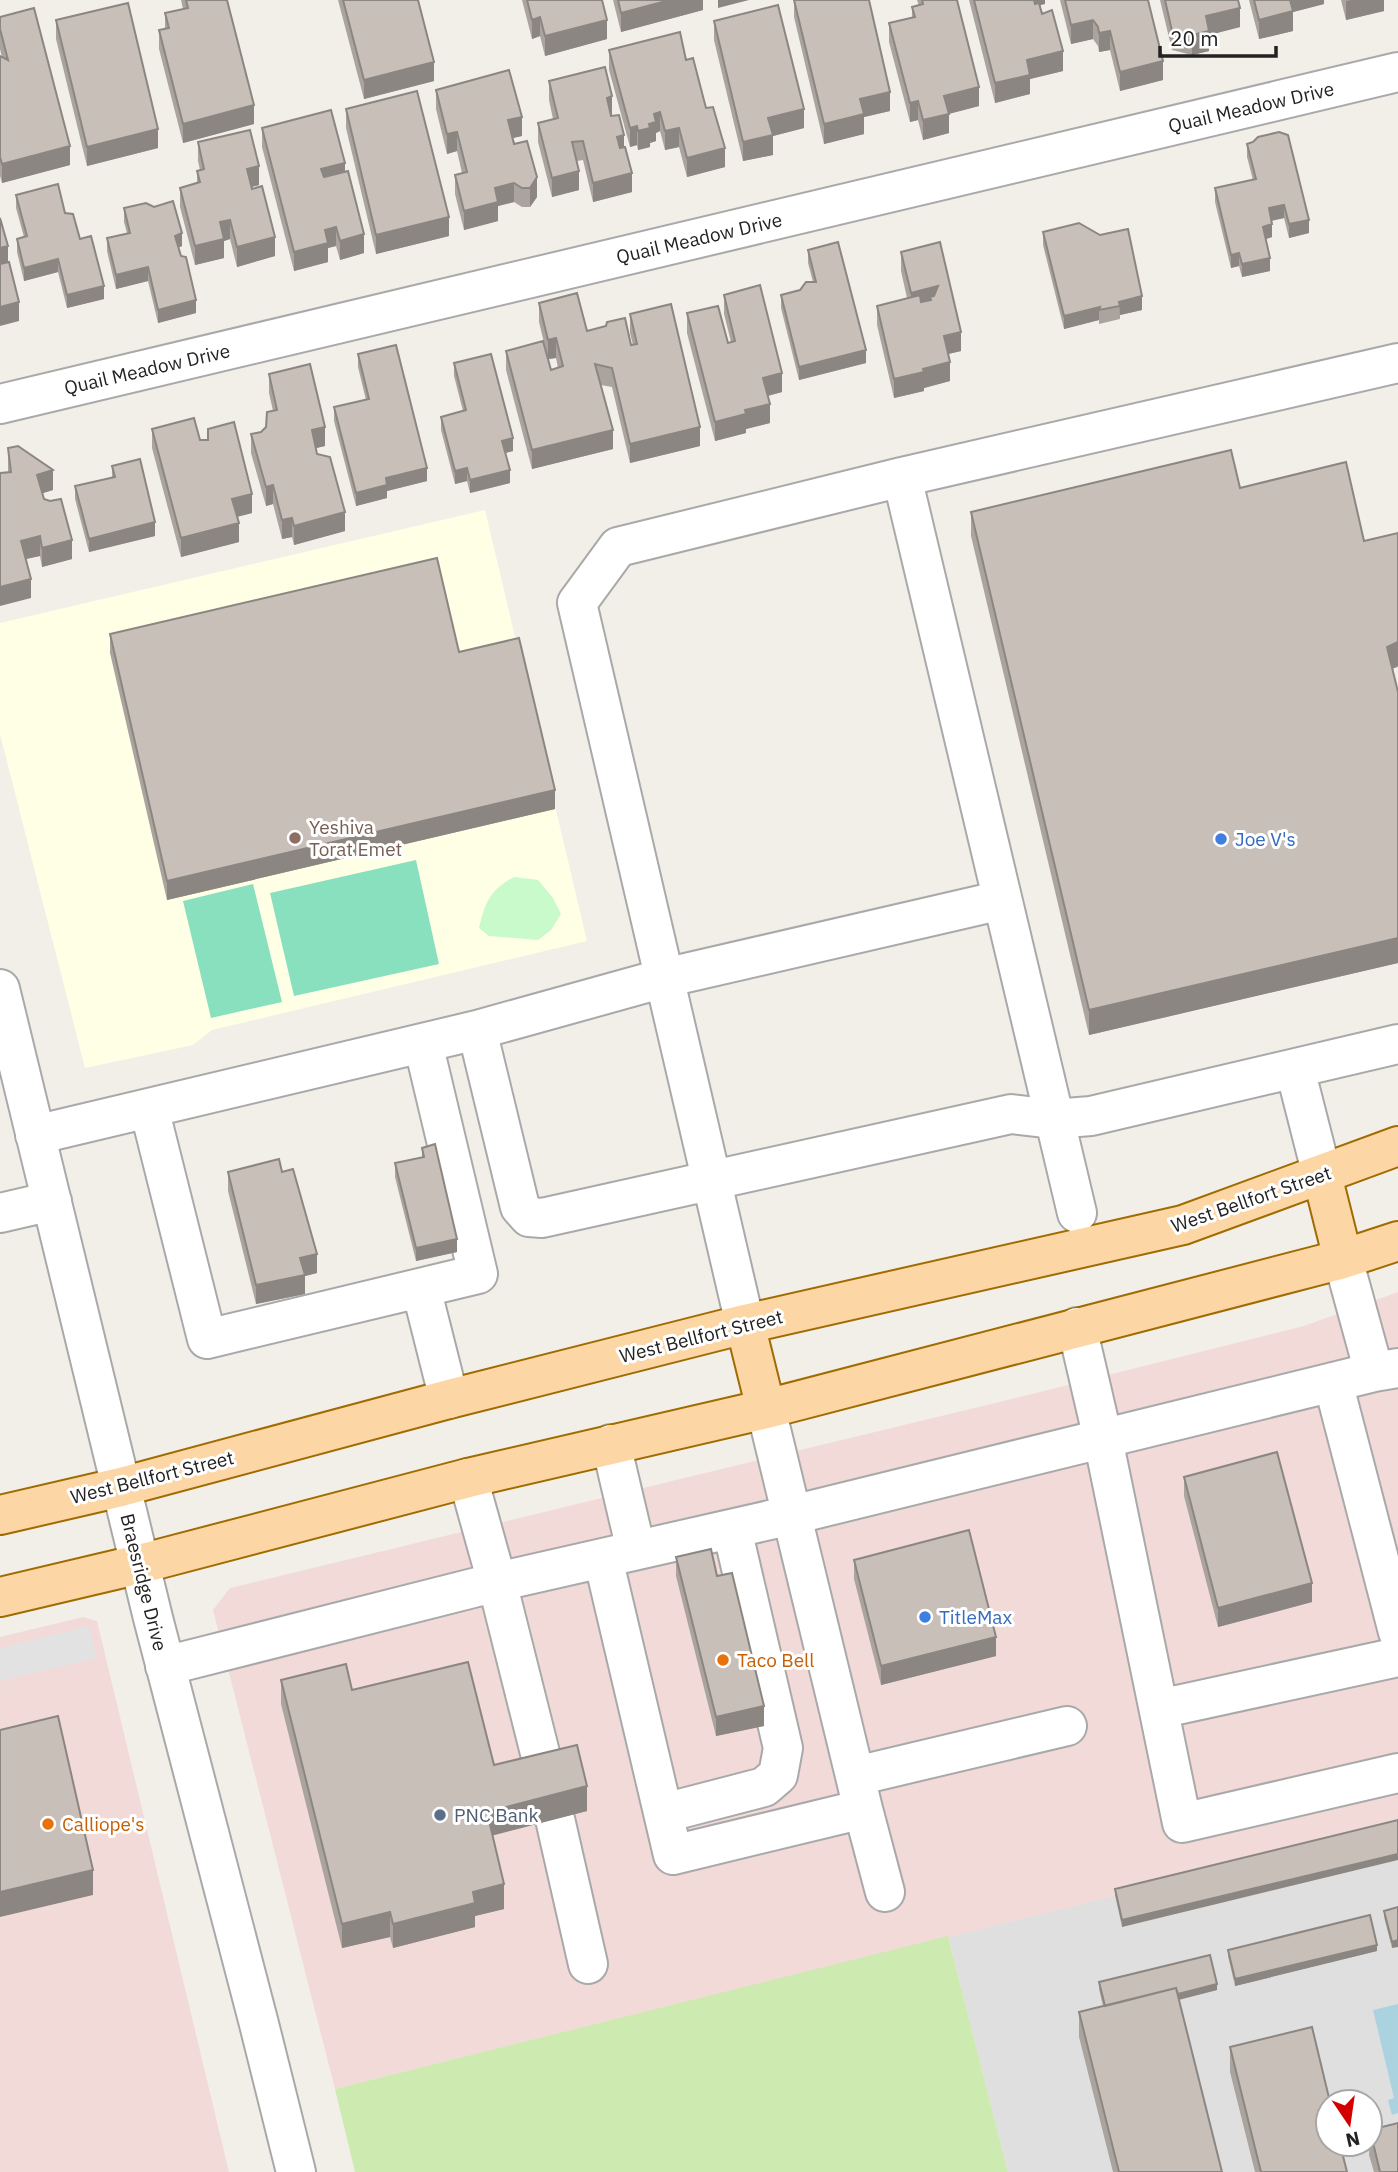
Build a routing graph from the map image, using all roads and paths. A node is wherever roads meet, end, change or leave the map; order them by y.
1 (1398, 72) edge
2 (1398, 363) edge
3 (0, 404) edge
4 (902, 477) junction
5 (1002, 900) junction
6 (664, 978) junction
7 (0, 989) edge
8 (477, 1030) junction
9 (423, 1043) junction
10 (1398, 1044) edge
11 (1295, 1069) junction
12 (149, 1108) junction
13 (1053, 1119) junction
14 (35, 1135) junction
15 (1398, 1146) edge
16 (1322, 1175) junction
17 (711, 1179) junction
18 (52, 1201) junction
19 (0, 1213) edge
20 (1077, 1213) dead end
21 (1398, 1241) edge
22 (1343, 1259) junction
23 (421, 1288) junction
24 (745, 1324) junction
25 (1077, 1327) junction
26 (1386, 1370) edge
27 (1333, 1382) junction
28 (449, 1399) junction
29 (766, 1409) junction
30 (1103, 1439) junction
31 (611, 1444) junction
32 (468, 1478) junction
33 (121, 1487) junction
34 (0, 1515) edge
35 (792, 1515) junction
36 (732, 1529) junction
37 (619, 1554) junction
38 (140, 1564) junction
39 (497, 1582) junction
40 (0, 1597) edge
41 (1398, 1632) edge
42 (1398, 1657) edge
43 (165, 1666) junction
44 (1159, 1709) junction
45 (1067, 1726) dead end
46 (1398, 1773) edge
47 (546, 1777) edge
48 (860, 1792) junction
49 (664, 1813) junction
50 (555, 1819) edge
51 (885, 1892) dead end
52 (588, 1964) dead end
53 (296, 2172) edge

1 - 3 street, Quail Meadow Drive
2 - 4 street
4 - 5 street
4 - 6 street
5 - 6 street
5 - 13 street
6 - 8 street
6 - 17 street
7 - 14 street, Braesridge Drive
8 - 9 street
8 - 17 street
9 - 12 street
9 - 23 street
10 - 11 street
11 - 13 street
11 - 16 street
12 - 14 street
12 - 23 street
13 - 17 street
13 - 20 street
14 - 18 street, Braesridge Drive
15 - 16 main road, West Bellfort Street
16 - 22 main road
16 - 24 main road, West Bellfort Street
17 - 24 street
18 - 19 street
18 - 33 street, Braesridge Drive
21 - 22 main road
22 - 25 main road
22 - 26 street
23 - 28 street
24 - 28 main road, West Bellfort Street
24 - 29 main road
25 - 29 main road
25 - 30 street
26 - 27 street
27 - 30 street
27 - 41 street
28 - 33 main road, West Bellfort Street
29 - 31 main road
29 - 35 street
30 - 35 street
30 - 44 street
31 - 32 main road
31 - 37 street
32 - 38 main road
32 - 39 street
33 - 34 main road, West Bellfort Street
33 - 38 street, Braesridge Drive
35 - 36 street
35 - 48 street
36 - 37 street
36 - 49 street
37 - 39 street
37 - 49 street
38 - 40 main road
38 - 43 street, Braesridge Drive
39 - 43 street
39 - 47 street
42 - 44 street
43 - 53 street, Braesridge Drive
44 - 46 street
45 - 48 street
48 - 49 street
48 - 51 street
50 - 52 street

